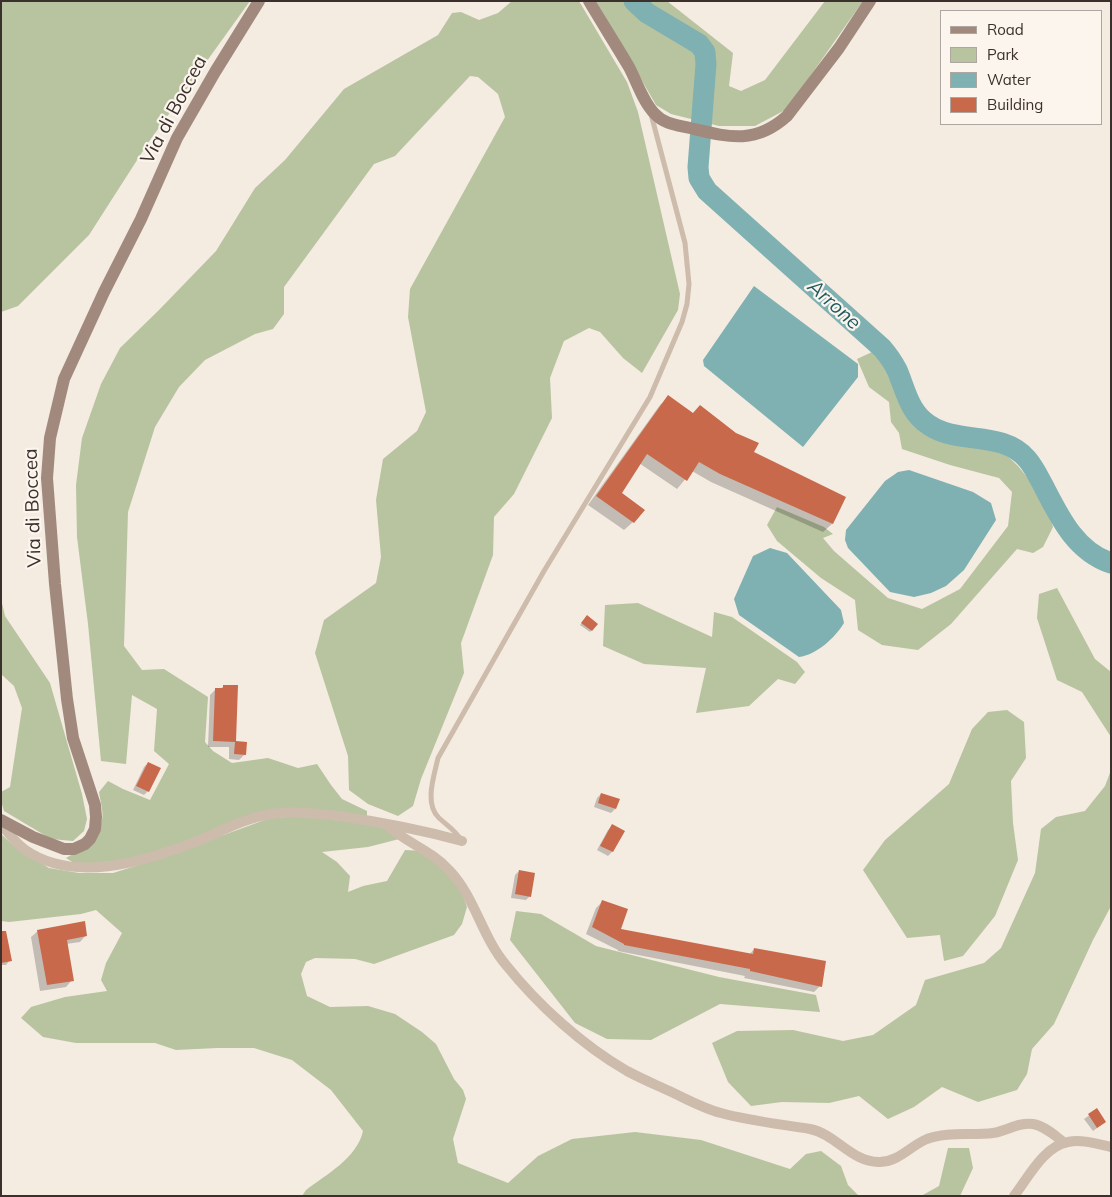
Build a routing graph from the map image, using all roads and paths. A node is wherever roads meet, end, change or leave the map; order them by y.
1 (259, 1) edge
2 (589, 1) edge
3 (870, 1) edge
4 (649, 106) junction
5 (1, 822) edge
6 (386, 824) junction
7 (462, 841) joint
8 (1065, 1143) junction
9 (1111, 1147) edge
10 (1014, 1196) edge

1 - 5 street, Via di Boccea
2 - 4 street
3 - 4 street
4 - 7 lane
5 - 6 street
6 - 7 street
6 - 8 street
8 - 9 street
8 - 10 street

